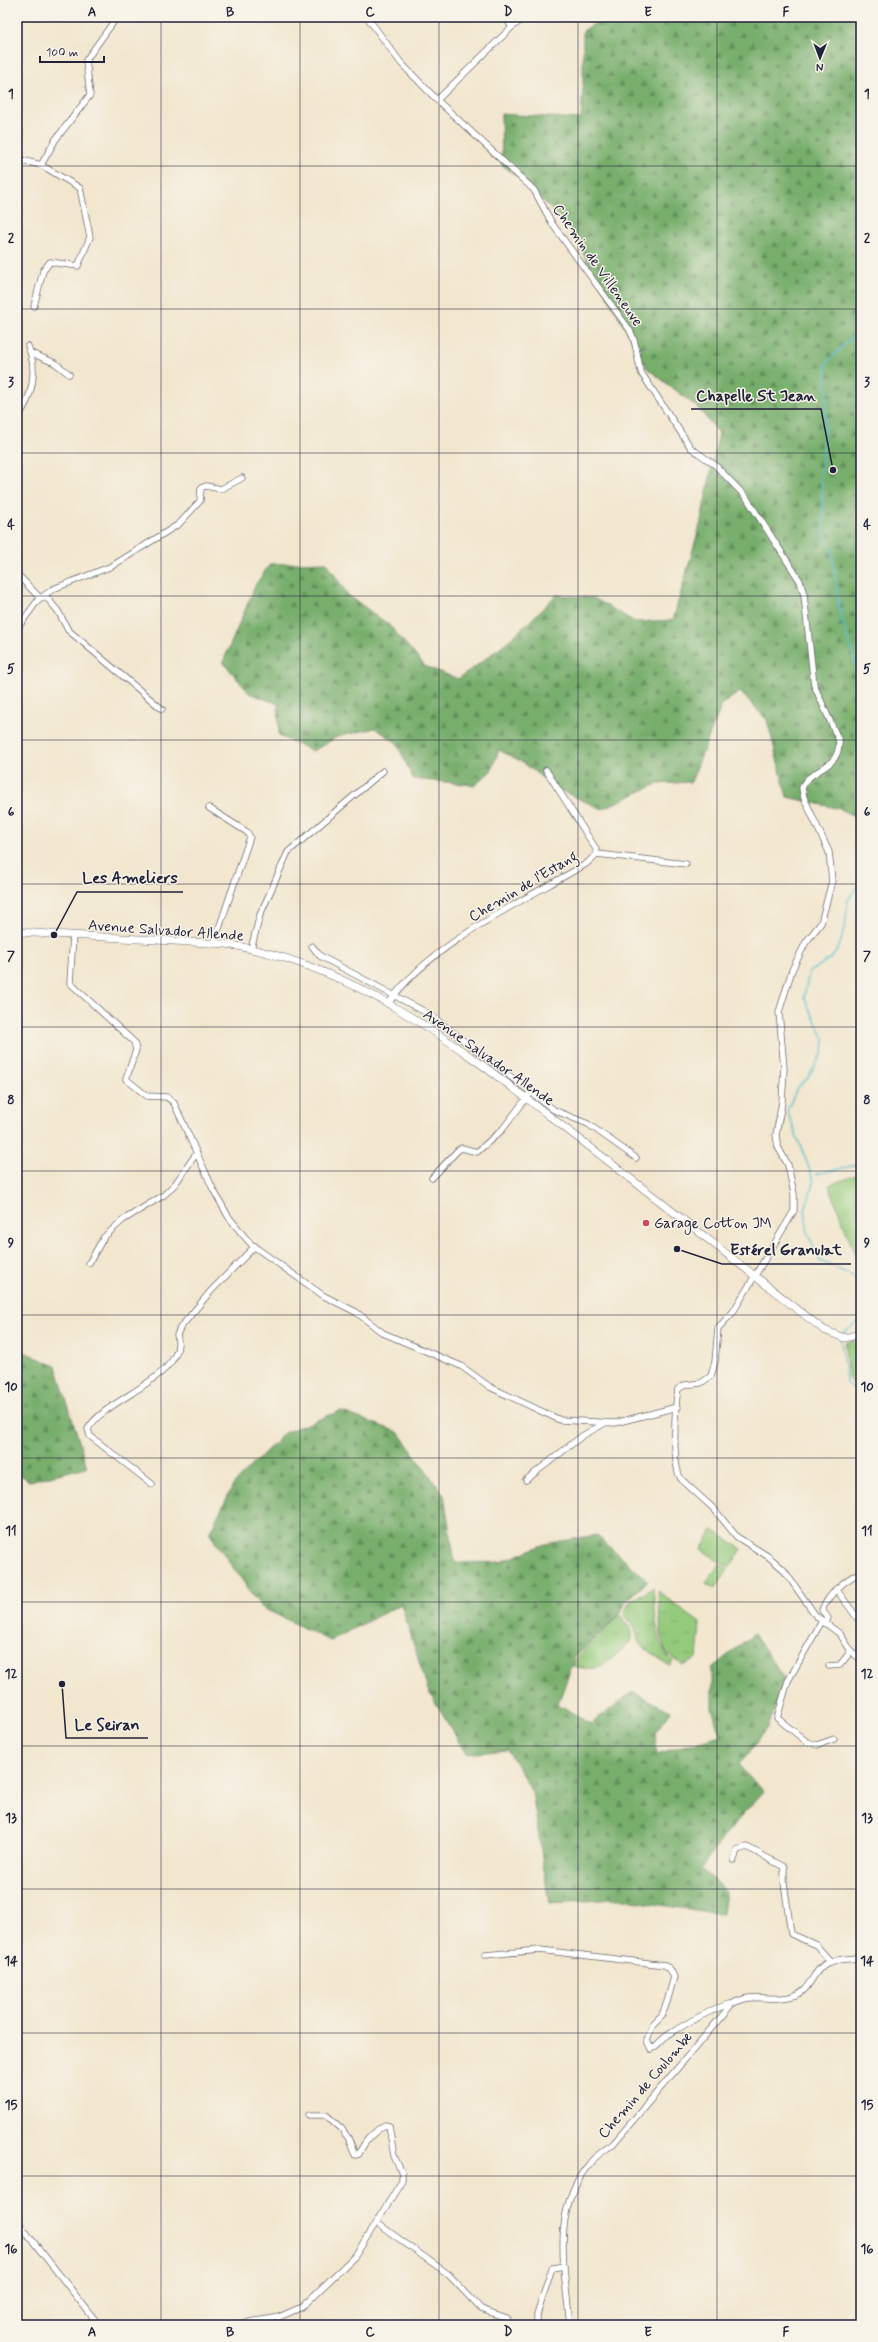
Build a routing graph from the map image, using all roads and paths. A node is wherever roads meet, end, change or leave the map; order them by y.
1 (116, 17) edge
2 (367, 17) edge
3 (505, 17) edge
4 (526, 17) edge
5 (512, 27) junction
6 (437, 100) junction
7 (17, 159) edge
8 (41, 165) junction
9 (34, 306) dead end
10 (28, 346) dead end
11 (31, 353) junction
12 (69, 374) dead end
13 (17, 418) edge
14 (242, 478) dead end
15 (17, 574) edge
16 (41, 598) junction
17 (17, 629) edge
18 (162, 709) dead end
19 (546, 770) dead end
20 (383, 772) dead end
21 (209, 808) dead end
22 (597, 854) junction
23 (686, 864) dead end
24 (17, 932) edge
25 (72, 936) junction
26 (214, 943) junction
27 (312, 946) dead end
28 (251, 949) junction
29 (394, 996) junction
30 (388, 1004) junction
31 (531, 1092) junction
32 (526, 1098) junction
33 (196, 1154) junction
34 (636, 1158) dead end
35 (432, 1178) dead end
36 (255, 1246) junction
37 (89, 1263) dead end
38 (742, 1266) junction
39 (756, 1277) junction
40 (751, 1284) junction
41 (861, 1334) edge
42 (677, 1407) junction
43 (606, 1422) junction
44 (526, 1480) dead end
45 (152, 1484) dead end
46 (861, 1572) edge
47 (836, 1589) junction
48 (824, 1623) junction
49 (861, 1623) edge
50 (851, 1652) junction
51 (861, 1660) edge
52 (829, 1666) dead end
53 (834, 1739) dead end
54 (734, 1860) dead end
55 (485, 1955) dead end
56 (861, 1957) edge
57 (831, 1962) junction
58 (732, 2004) junction
59 (310, 2115) dead end
60 (17, 2221) edge
61 (377, 2223) junction
62 (564, 2266) junction
63 (99, 2325) edge
64 (233, 2325) edge
65 (510, 2325) edge
66 (537, 2325) edge
67 (570, 2325) edge

1 - 8 street
2 - 6 street, Chemin de Villeneuve
3 - 5 street
4 - 5 street
5 - 6 street
6 - 39 street, Chemin de Villeneuve
7 - 8 street
8 - 9 street
10 - 11 street
11 - 12 street
11 - 13 street
14 - 16 street
15 - 16 street
16 - 17 street
16 - 18 street
19 - 22 street, Chemin de l'Estang
20 - 28 street
21 - 26 street
22 - 23 street
22 - 29 street, Chemin de l'Estang
24 - 25 main road, Avenue Salvador Allende
25 - 26 main road, Avenue Salvador Allende
25 - 33 street
26 - 28 main road, Avenue Salvador Allende
27 - 29 street
28 - 30 main road, Avenue Salvador Allende
29 - 30 street, Chemin de l'Estang
29 - 31 street
30 - 32 main road, Avenue Salvador Allende
31 - 32 street
31 - 34 street
32 - 35 street
32 - 38 main road, Avenue Salvador Allende
33 - 36 street
33 - 37 street
36 - 43 street
36 - 45 street
38 - 39 main road, Avenue Salvador Allende
38 - 40 street
39 - 40 street
39 - 41 main road, Avenue Salvador Allende
40 - 42 street
42 - 43 street
42 - 48 street
43 - 44 street
46 - 47 street
47 - 48 street
47 - 49 street
48 - 50 street
48 - 53 street
50 - 51 street
50 - 52 street
54 - 57 street
55 - 58 street
56 - 57 street, Chemin de Coulombe
57 - 58 street, Chemin de Coulombe
58 - 62 street, Chemin de Coulombe
59 - 61 street
60 - 63 street
61 - 64 street
61 - 65 street
62 - 66 street
62 - 67 street, Chemin de Coulombe

